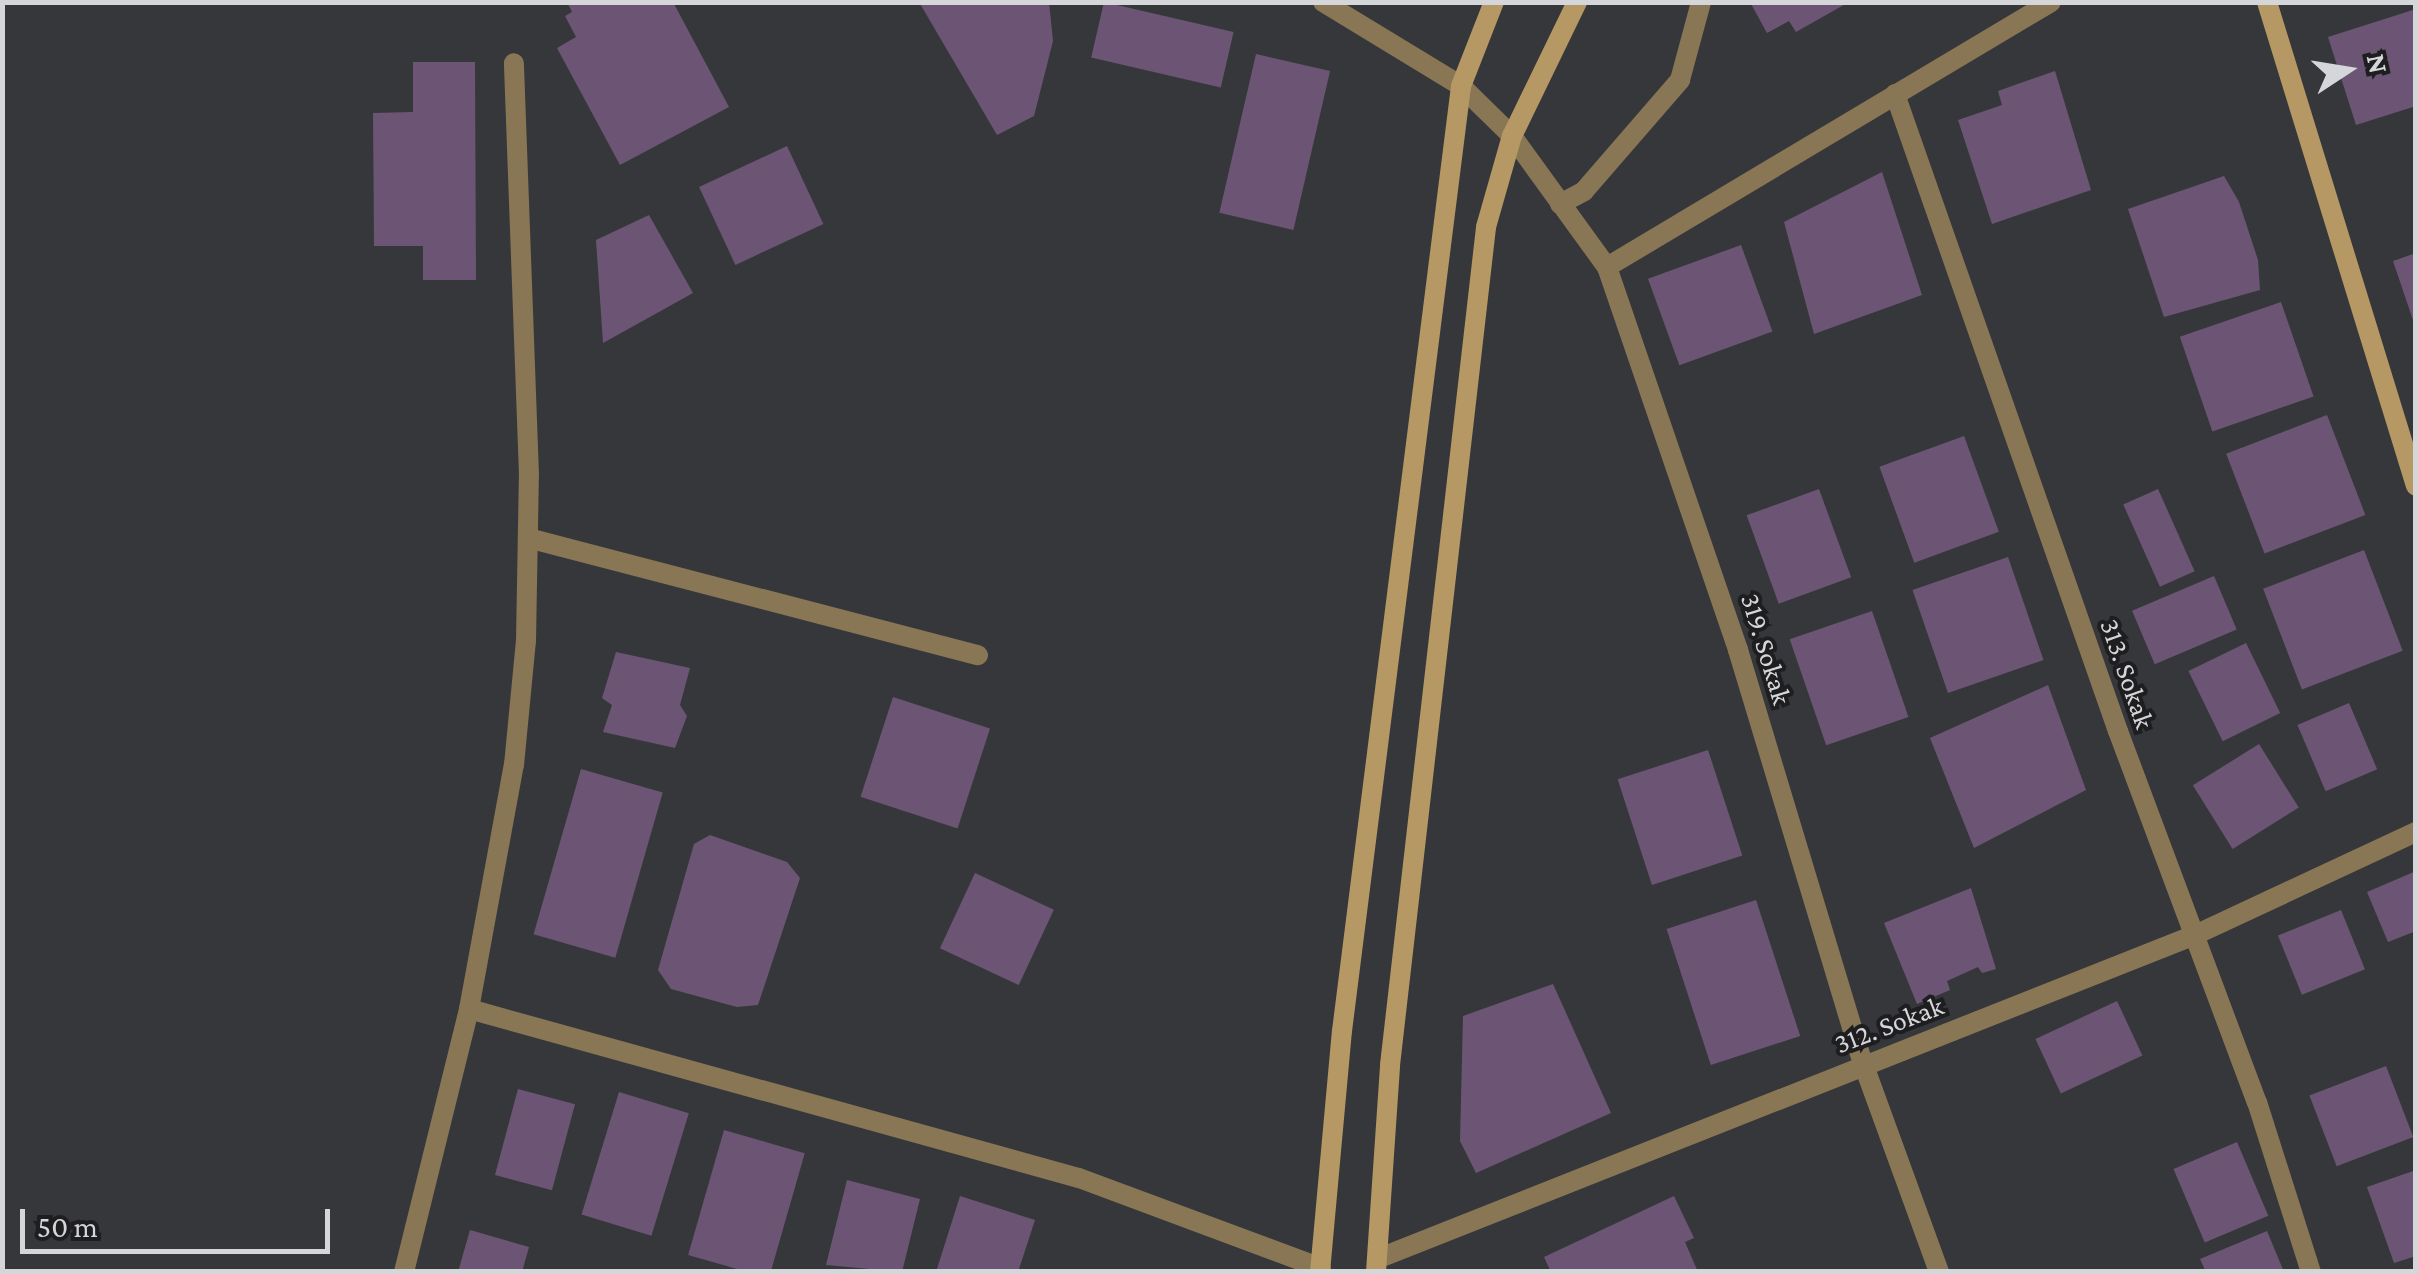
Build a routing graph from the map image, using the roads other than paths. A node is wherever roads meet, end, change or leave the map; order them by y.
1 (1323, 2) edge
2 (1494, 2) edge
3 (1577, 2) edge
4 (1701, 2) edge
5 (2051, 2) edge
6 (2267, 2) edge
7 (514, 63) dead end
8 (1461, 86) junction
9 (1895, 94) junction
10 (1512, 136) junction
11 (1560, 204) junction
12 (1607, 267) junction
13 (2416, 486) edge
14 (528, 538) junction
15 (978, 656) dead end
16 (2416, 832) edge
17 (2195, 935) junction
18 (468, 1010) junction
19 (1864, 1063) junction
20 (1376, 1265) edge
21 (1320, 1270) edge
22 (404, 1272) edge
23 (1938, 1272) edge
24 (2311, 1272) edge

1 - 8 street, 319. Sokak
2 - 8 street
3 - 10 street
4 - 11 street
5 - 9 street
6 - 13 street
7 - 14 street
8 - 10 street, 319. Sokak
8 - 21 street
9 - 12 street
9 - 17 street, 313. Sokak
10 - 11 street, 319. Sokak
10 - 20 street
11 - 12 street, 319. Sokak
12 - 19 street, 319. Sokak
14 - 15 street
14 - 18 street
16 - 17 street, 312. Sokak
17 - 19 street, 312. Sokak
17 - 24 street, 313. Sokak
18 - 21 street
18 - 22 street
19 - 20 street, 312. Sokak
19 - 23 street, 319. Sokak

